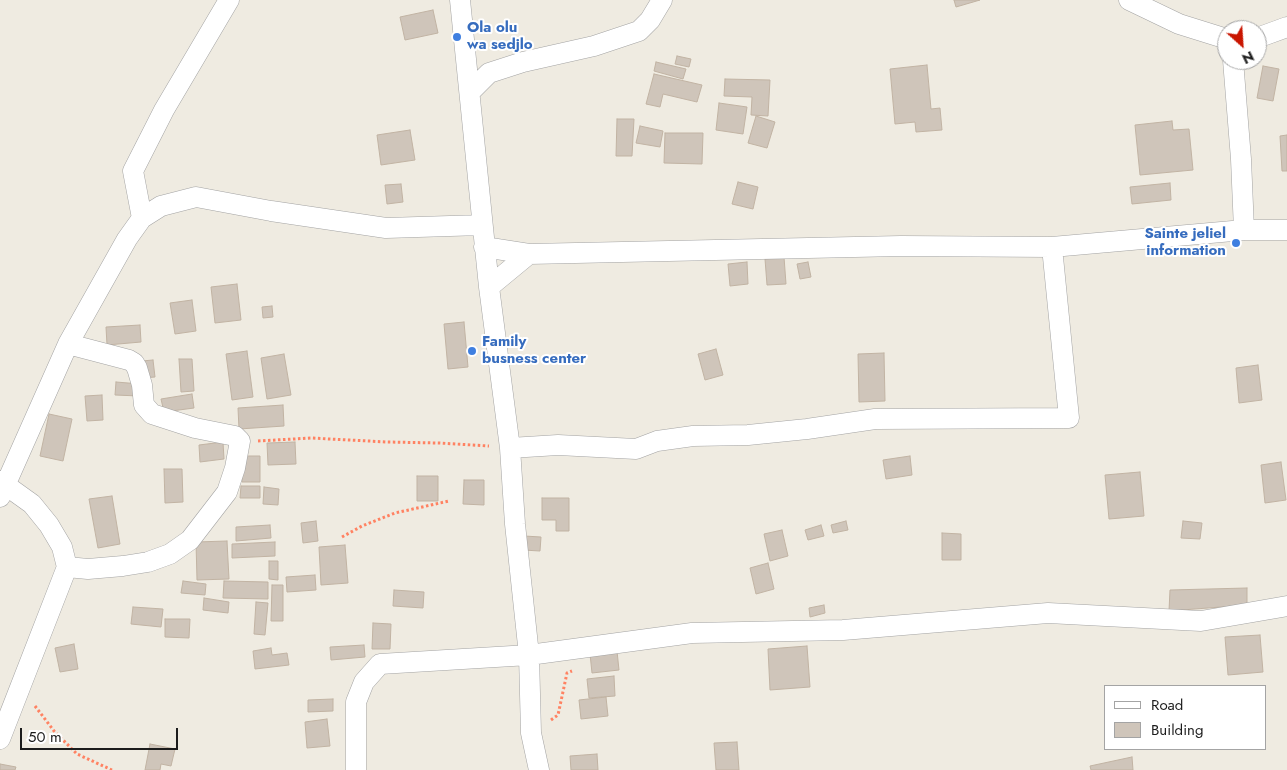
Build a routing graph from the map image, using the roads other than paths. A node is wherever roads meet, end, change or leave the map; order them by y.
1 (229, 0) edge
2 (460, 0) edge
3 (662, 0) edge
4 (1129, 0) edge
5 (1287, 27) edge
6 (1267, 34) edge
7 (1217, 36) edge
8 (1234, 70) edge
9 (470, 92) junction
10 (142, 218) junction
11 (482, 225) junction
12 (1244, 230) junction
13 (1287, 230) edge
14 (484, 247) junction
15 (1052, 247) junction
16 (528, 254) junction
17 (489, 287) junction
18 (68, 344) junction
19 (510, 448) junction
20 (2, 488) edge
21 (67, 567) junction
22 (1287, 606) edge
23 (529, 655) junction
24 (0, 739) edge
25 (356, 770) edge
26 (538, 770) edge

1 - 10 street
2 - 9 street
3 - 9 street
4 - 7 street
5 - 6 street
8 - 12 street
9 - 11 street
10 - 11 street
10 - 18 street
11 - 14 street
12 - 13 street
12 - 15 street
14 - 16 street
14 - 17 street
15 - 16 street
15 - 19 street
16 - 17 street
17 - 19 street
18 - 20 street
18 - 21 street
19 - 23 street
20 - 21 street
21 - 24 street
22 - 23 street
23 - 25 street
23 - 26 street

